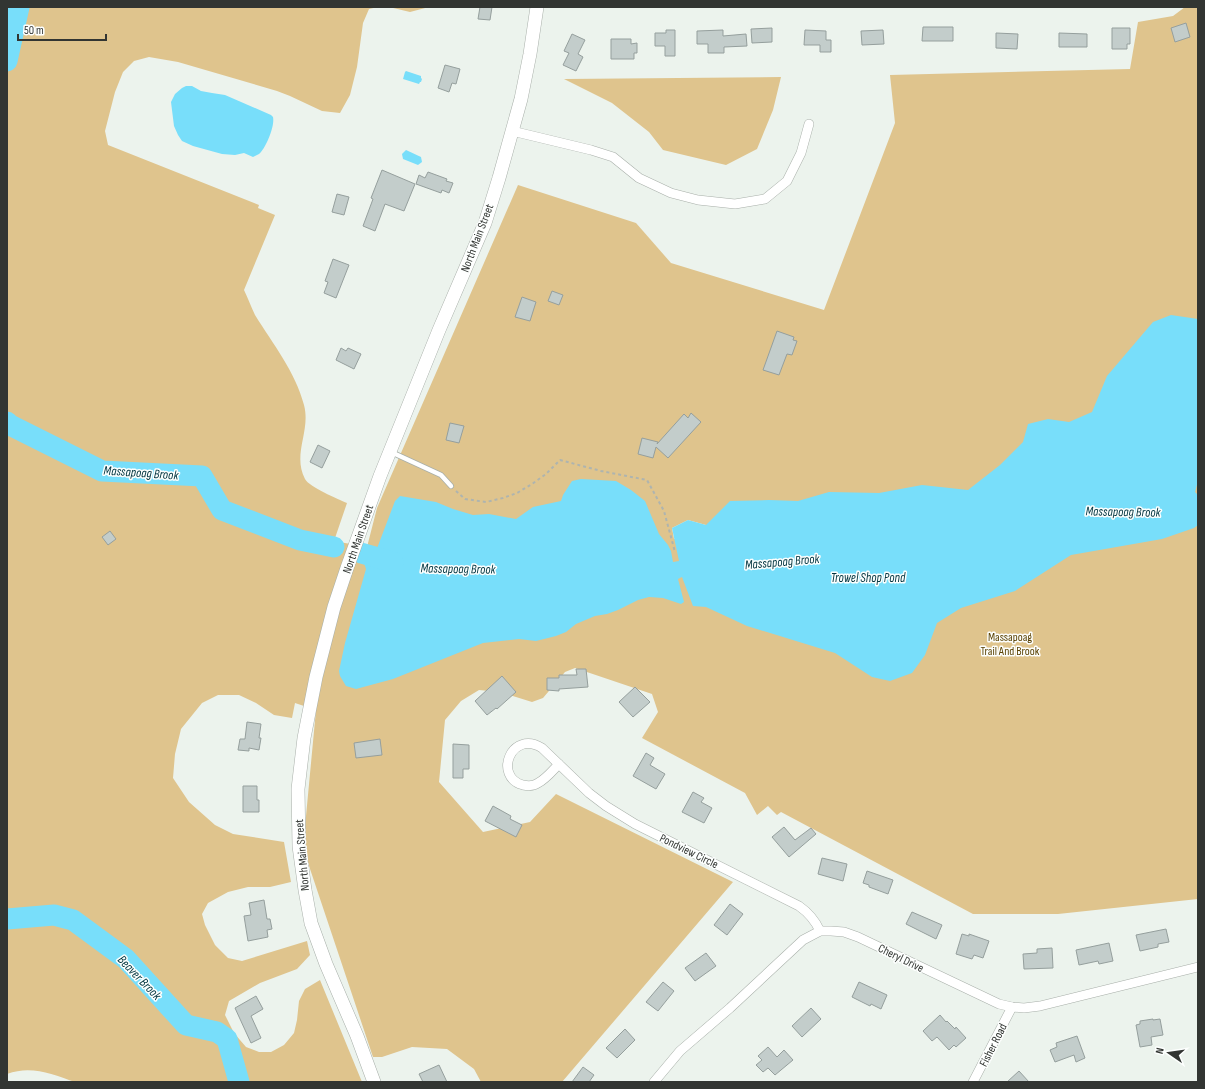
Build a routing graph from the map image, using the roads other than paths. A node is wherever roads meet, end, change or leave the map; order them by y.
1 (537, 7) edge
2 (809, 124) dead end
3 (512, 132) junction
4 (390, 451) junction
5 (451, 486) road end
6 (559, 764) junction
7 (820, 931) junction
8 (1198, 968) edge
9 (1012, 1007) junction
10 (374, 1082) edge
11 (655, 1082) edge
12 (973, 1082) edge

1 - 3 main road, North Main Street
2 - 3 street
3 - 4 main road, North Main Street
4 - 5 lane
4 - 10 main road, North Main Street
6 - 6 street, Pondview Circle
6 - 7 street, Pondview Circle
7 - 9 street, Cheryl Drive
7 - 11 street
8 - 9 street, Cheryl Drive
9 - 12 street, Fisher Road

